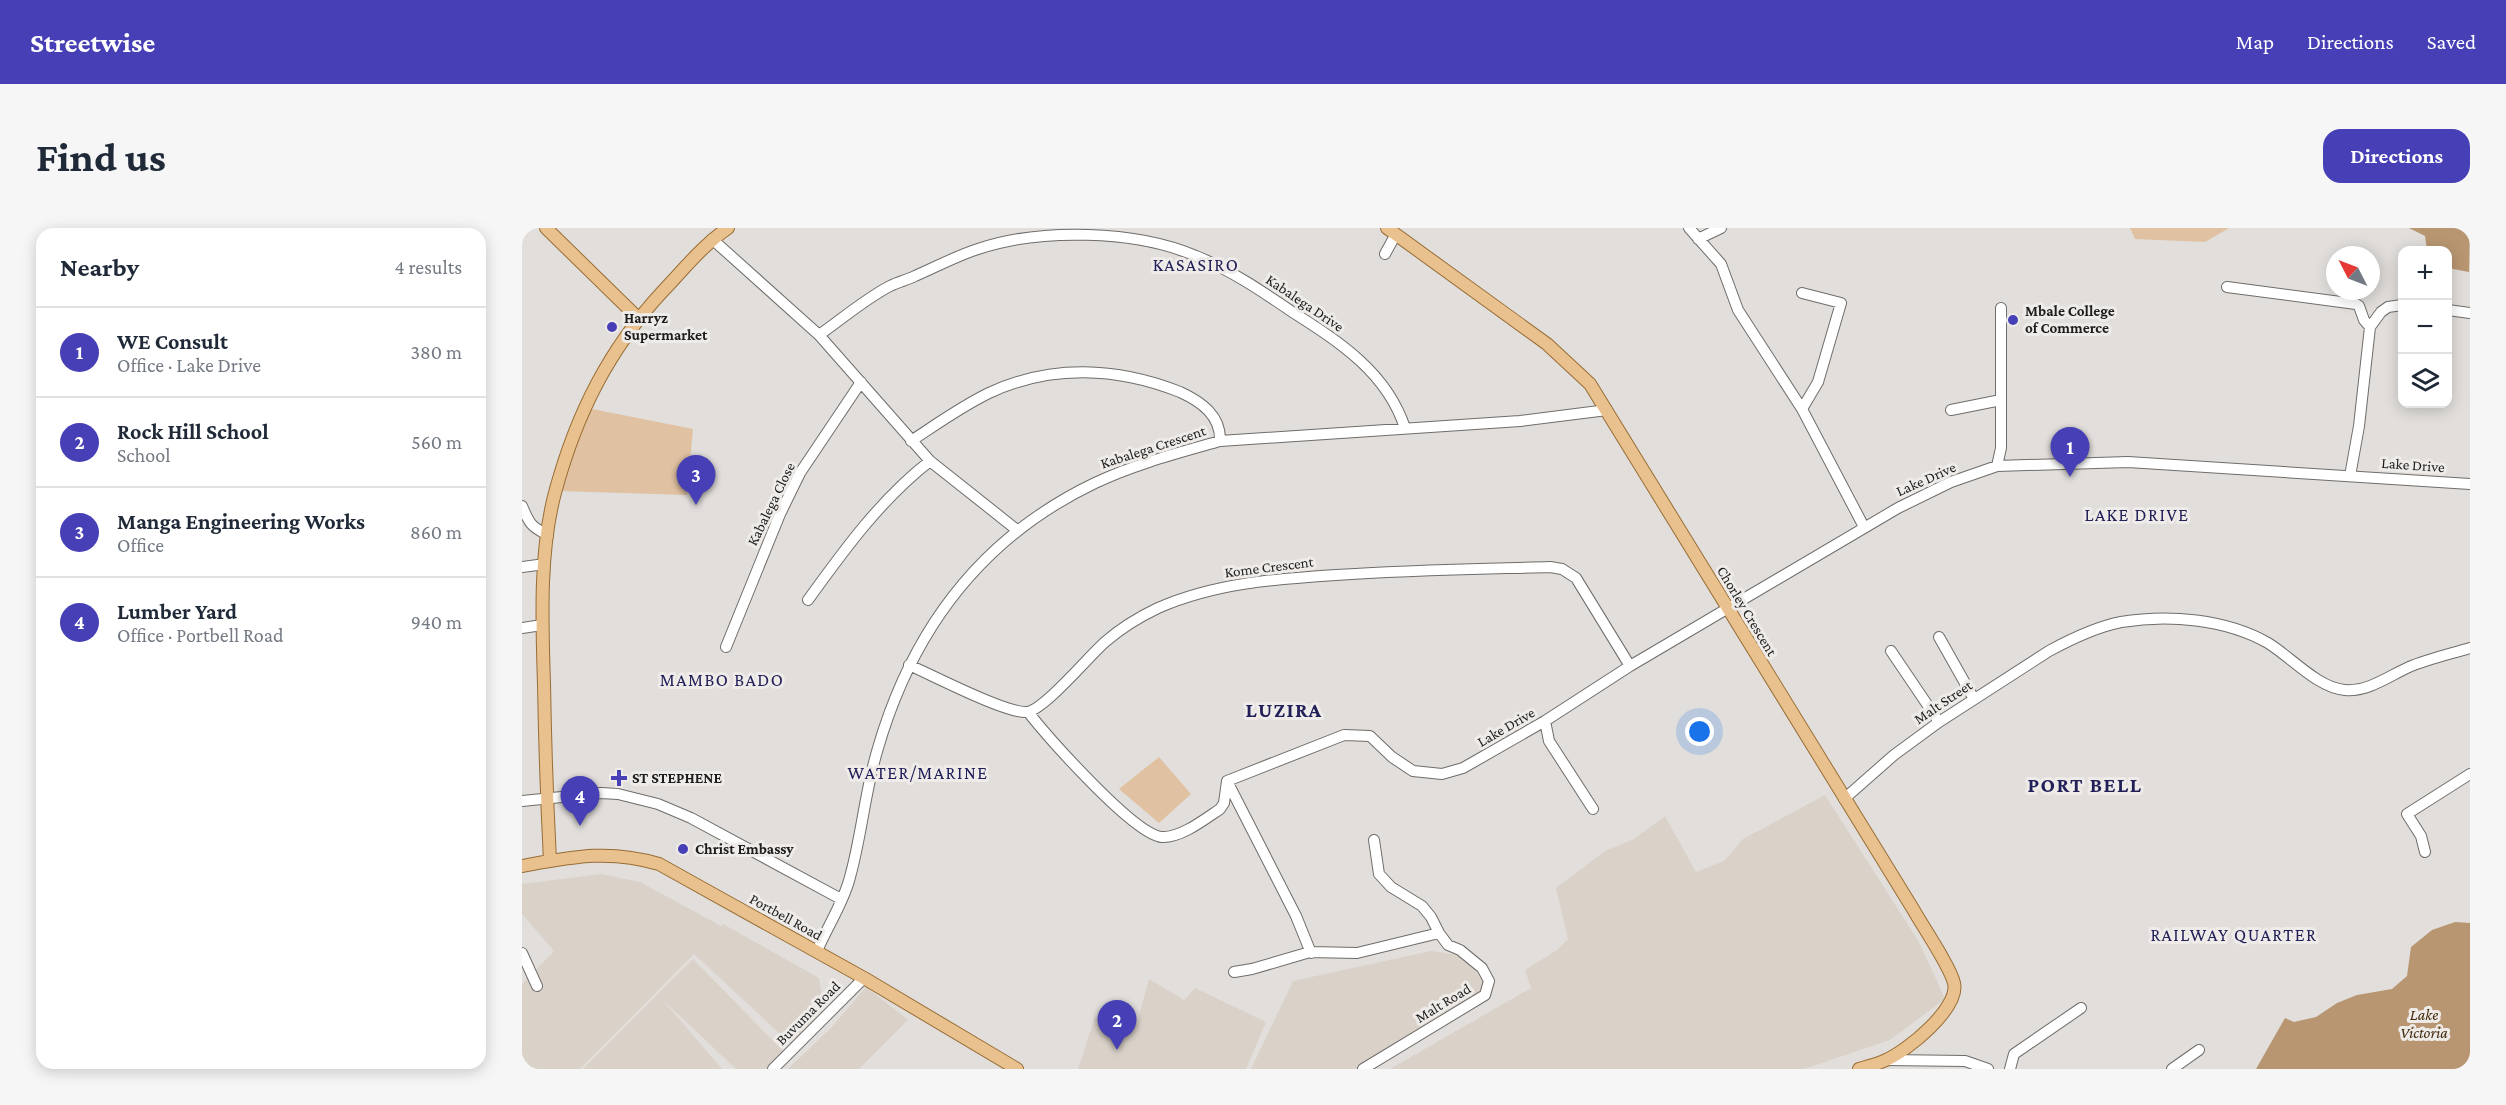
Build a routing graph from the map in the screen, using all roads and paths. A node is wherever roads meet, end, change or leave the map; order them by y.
1 (546, 228) edge
2 (728, 228) edge
3 (1689, 228) edge
4 (1721, 228) edge
5 (1392, 231) edge
6 (712, 239) junction
7 (1698, 239) junction
8 (1385, 254) dead end
9 (2227, 287) dead end
10 (1802, 293) dead end
11 (2398, 305) edge
12 (2001, 308) dead end
13 (2452, 311) edge
14 (2470, 313) edge
15 (638, 318) junction
16 (2370, 327) junction
17 (819, 335) junction
18 (861, 382) junction
19 (2001, 400) junction
20 (1802, 409) junction
21 (1606, 410) junction
22 (1951, 410) dead end
23 (1406, 428) junction
24 (911, 441) junction
25 (1220, 441) junction
26 (930, 461) junction
27 (1997, 466) junction
28 (2350, 476) junction
29 (2470, 484) edge
30 (522, 506) edge
31 (1864, 527) junction
32 (1017, 530) junction
33 (548, 535) junction
34 (545, 564) junction
35 (522, 567) edge
36 (808, 600) dead end
37 (1729, 609) junction
38 (542, 625) junction
39 (522, 628) edge
40 (1939, 637) dead end
41 (726, 647) dead end
42 (2470, 648) edge
43 (1891, 651) dead end
44 (909, 665) junction
45 (1630, 666) junction
46 (1974, 699) junction
47 (1028, 712) junction
48 (1545, 722) junction
49 (1938, 722) junction
50 (2470, 774) edge
51 (1227, 781) junction
52 (547, 798) junction
53 (1844, 799) junction
54 (522, 801) edge
55 (1593, 809) dead end
56 (1374, 840) dead end
57 (2426, 852) dead end
58 (550, 861) junction
59 (522, 866) edge
60 (841, 899) junction
61 (1439, 933) junction
62 (817, 951) junction
63 (522, 953) edge
64 (1311, 953) junction
65 (1234, 972) dead end
66 (864, 978) junction
67 (537, 986) dead end
68 (2081, 1008) dead end
69 (2199, 1050) dead end
70 (1887, 1060) junction
71 (773, 1069) edge
72 (1017, 1069) edge
73 (1363, 1069) edge
74 (1859, 1069) edge
75 (1988, 1069) edge
76 (2010, 1069) edge
77 (2172, 1069) edge

1 - 15 main road
2 - 6 main road
3 - 7 street
4 - 7 street
5 - 8 street
5 - 21 main road, Chorley Crescent
6 - 15 main road
6 - 17 street
7 - 20 street
9 - 16 street
10 - 20 street
11 - 16 street
12 - 19 street
13 - 14 street
15 - 33 main road
16 - 28 street
17 - 18 street
17 - 23 street, Kabalega Drive
18 - 24 street
18 - 41 street, Kabalega Close
19 - 22 street
19 - 27 street
20 - 31 street
21 - 23 street, Kabalega Crescent
21 - 37 main road, Chorley Crescent
23 - 25 street, Kabalega Crescent
24 - 25 street
24 - 26 street
25 - 32 street, Kabalega Crescent
26 - 32 street
26 - 36 street
27 - 28 street, Lake Drive
27 - 31 street, Lake Drive
28 - 29 street, Lake Drive
30 - 33 street
31 - 37 street, Lake Drive
32 - 44 street, Kabalega Crescent
33 - 34 main road
34 - 35 street
34 - 38 main road
37 - 45 street, Lake Drive
37 - 53 main road, Chorley Crescent
38 - 39 street
38 - 52 main road
40 - 46 street
42 - 46 street, Malt Street
43 - 49 street
44 - 47 street
44 - 60 street, Kabalega Crescent
45 - 47 street, Kome Crescent
45 - 48 street, Lake Drive
46 - 49 street, Malt Street
47 - 51 street
48 - 51 street, Lake Drive
48 - 55 street
49 - 53 street, Malt Street
50 - 57 street
51 - 64 street
52 - 54 street
52 - 58 main road
52 - 60 street
53 - 70 main road, Chorley Crescent
56 - 61 street, Malt Road
58 - 59 main road, Portbell Road
58 - 62 main road, Portbell Road
60 - 62 street, Kabalega Crescent
61 - 64 street
61 - 73 street, Malt Road
62 - 66 main road, Portbell Road
63 - 67 street
64 - 65 street
66 - 71 street, Buvuma Road
66 - 72 main road, Portbell Road
68 - 76 street
69 - 77 street
70 - 74 main road
70 - 75 street

